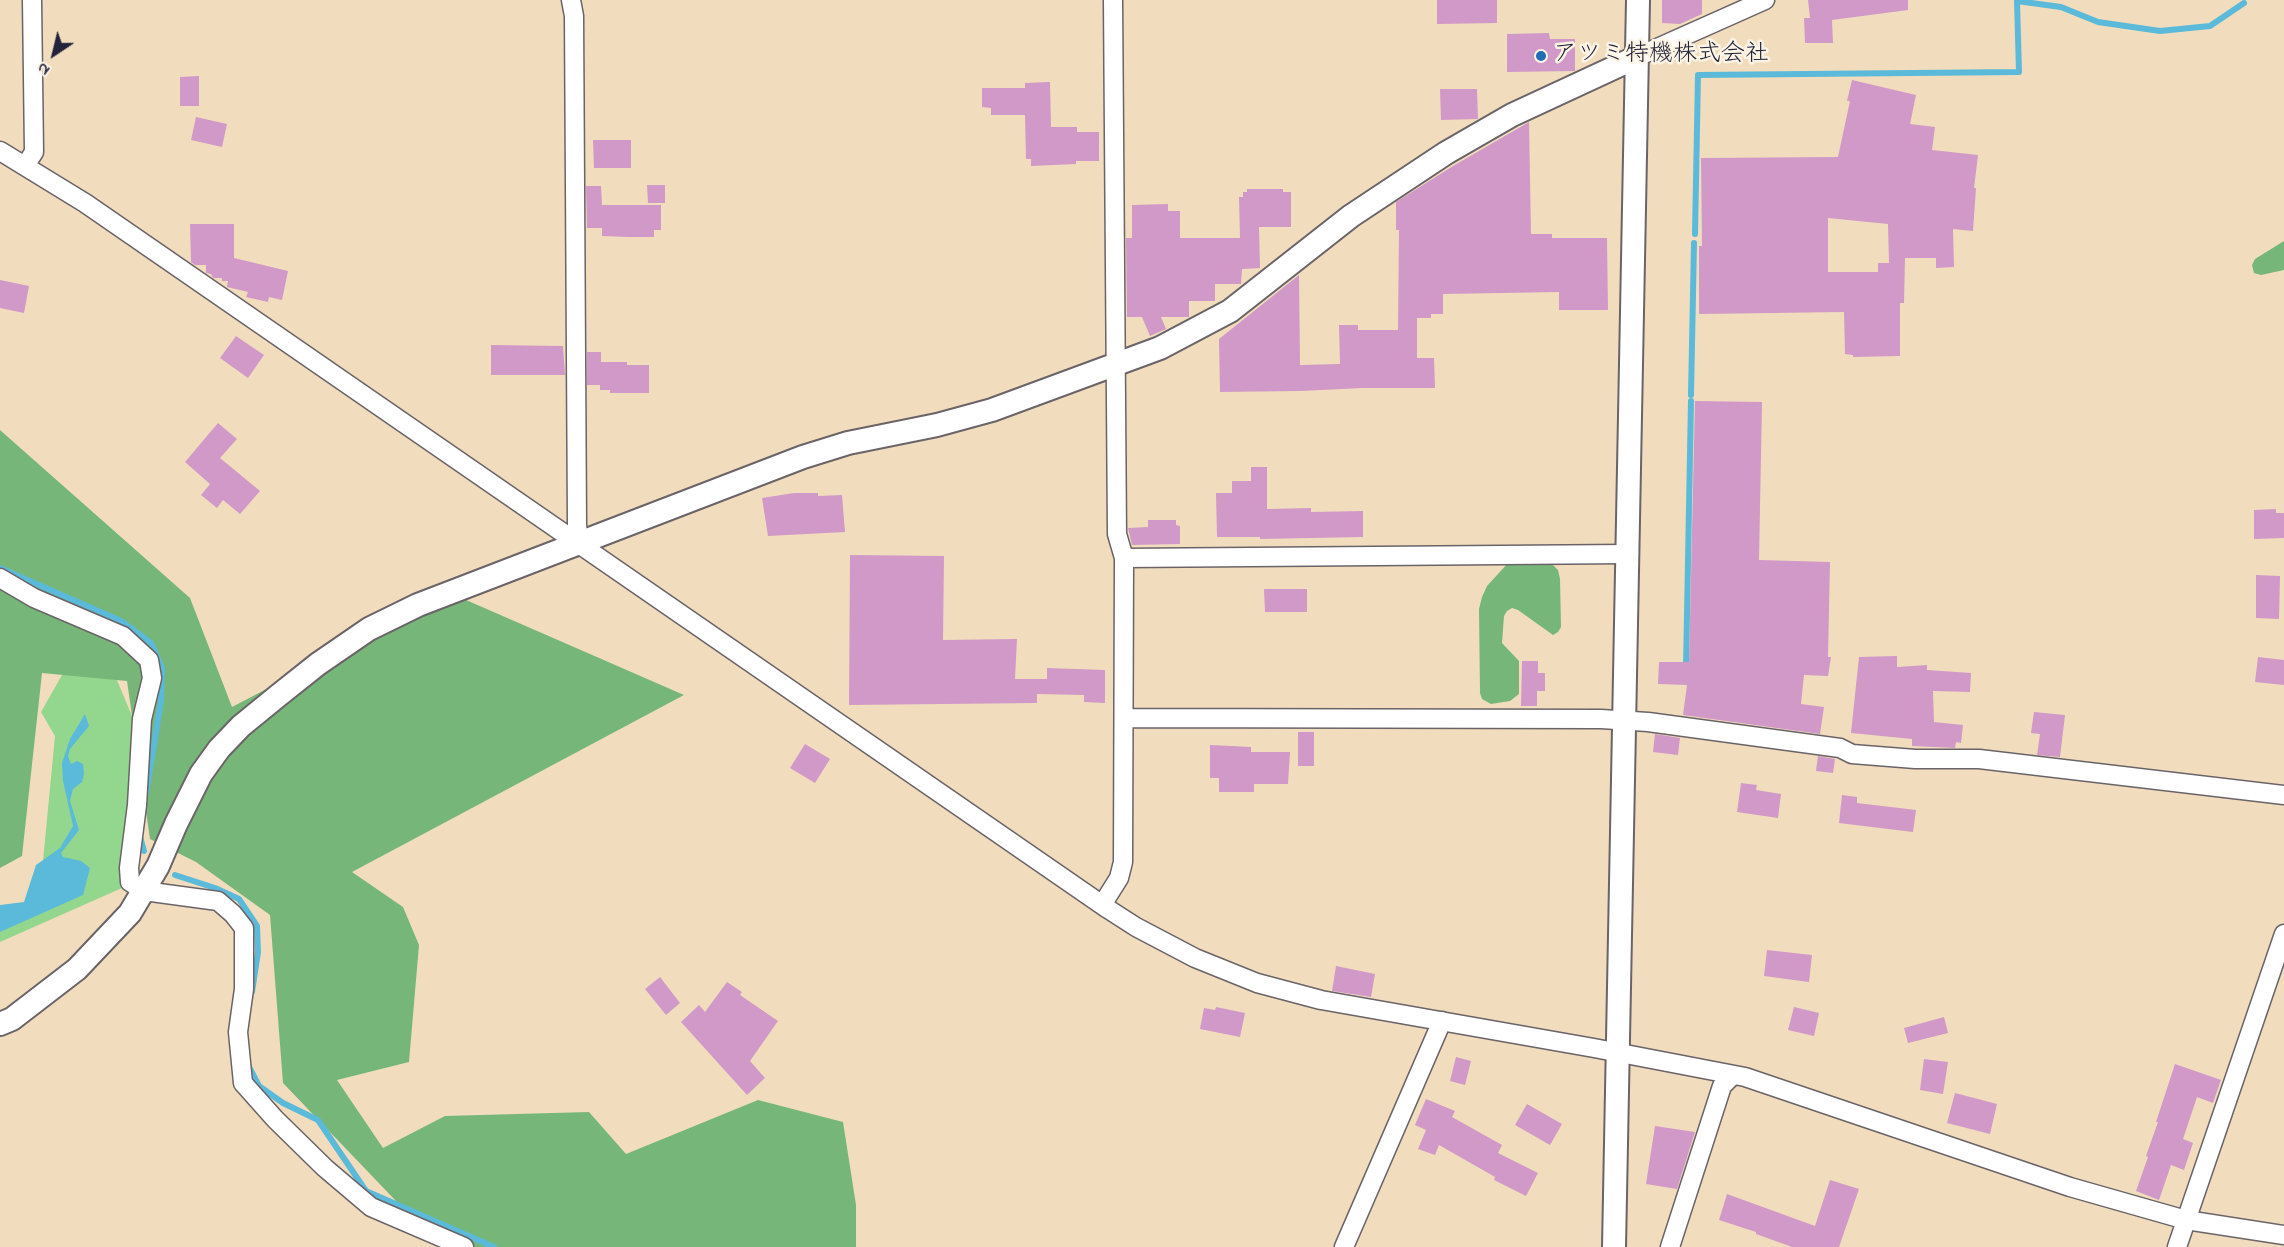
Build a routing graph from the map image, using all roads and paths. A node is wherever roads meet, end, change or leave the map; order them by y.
1 (32, 0) edge
2 (571, 0) edge
3 (1113, 0) edge
4 (1638, 0) edge
5 (1765, 0) edge
6 (1637, 57) junction
7 (0, 151) edge
8 (25, 166) junction
9 (1116, 364) junction
10 (579, 543) junction
11 (1628, 554) junction
12 (1124, 558) junction
13 (0, 578) edge
14 (1124, 718) junction
15 (1624, 721) junction
16 (2284, 795) edge
17 (144, 891) junction
18 (1102, 905) junction
19 (2284, 934) edge
20 (1442, 1021) junction
21 (0, 1024) edge
22 (1618, 1053) junction
23 (1733, 1074) junction
24 (2186, 1220) junction
25 (2284, 1235) edge
26 (464, 1247) edge
27 (1344, 1247) edge
28 (1614, 1247) edge
29 (1670, 1247) edge
30 (2177, 1247) edge

1 - 8 street
2 - 10 street
3 - 9 street
4 - 6 street
5 - 6 street
6 - 9 street
6 - 11 street
7 - 8 street
8 - 10 street
9 - 10 street
9 - 12 street
10 - 17 street
10 - 18 street
11 - 12 street
11 - 15 street
12 - 14 street
13 - 17 street
14 - 15 street
14 - 18 street
15 - 16 street
15 - 22 street
17 - 21 street
17 - 26 street
18 - 20 street
19 - 24 street
20 - 22 street
20 - 27 street
22 - 23 street
22 - 28 street
23 - 24 street
23 - 29 street
24 - 25 street
24 - 30 street

